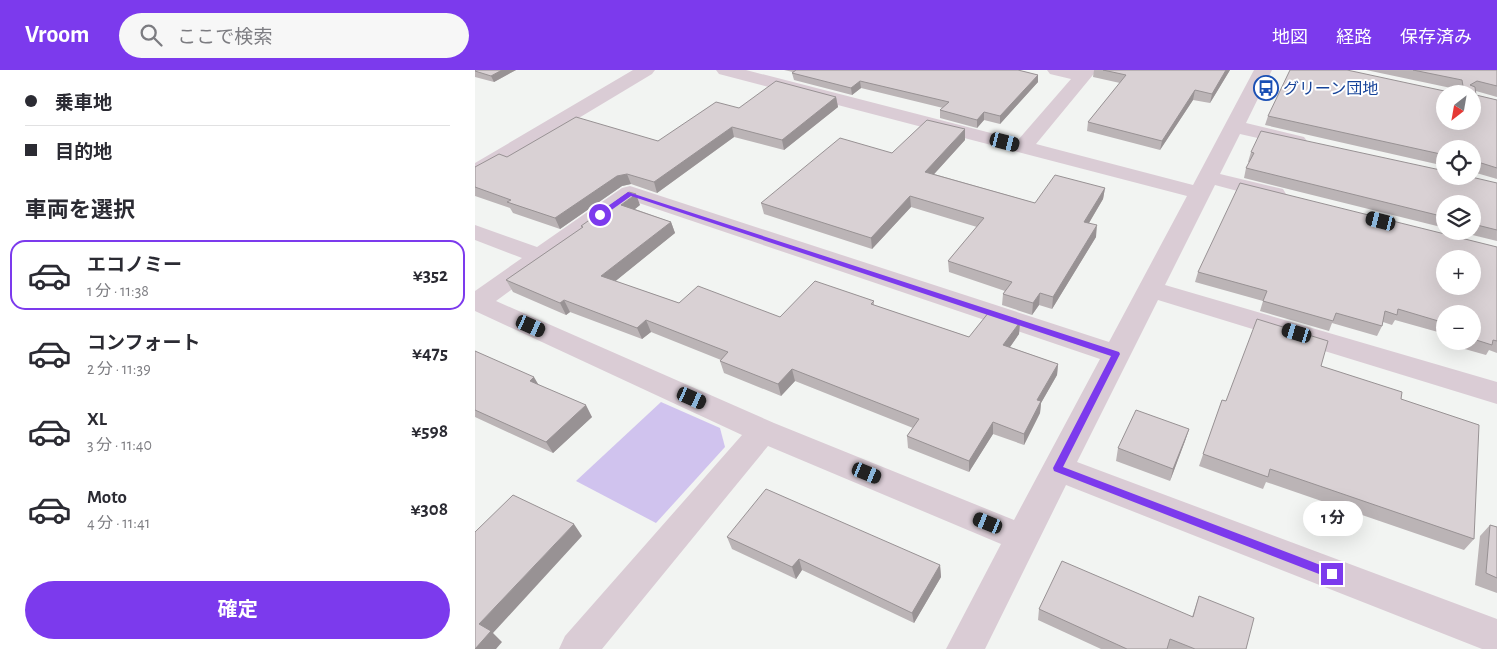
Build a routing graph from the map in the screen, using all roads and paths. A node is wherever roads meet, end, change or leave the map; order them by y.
1 (646, 70) edge
2 (725, 70) edge
3 (1056, 70) edge
4 (1263, 70) edge
5 (1085, 73) edge
6 (1233, 126) junction
7 (1024, 146) junction
8 (1320, 146) edge
9 (475, 172) edge
10 (1204, 185) junction
11 (1294, 199) edge
12 (475, 232) edge
13 (540, 257) junction
14 (1151, 290) junction
15 (1116, 354) junction
16 (1497, 393) edge
17 (763, 430) junction
18 (1057, 468) junction
19 (1023, 538) junction
20 (1497, 637) edge
21 (578, 649) edge
22 (965, 649) edge

1 - 9 street
2 - 7 street
3 - 5 street
4 - 6 street
5 - 7 street
6 - 8 street
6 - 10 street
7 - 10 street
10 - 11 street
10 - 14 street
12 - 13 street
13 - 15 street
13 - 17 street
14 - 15 street
14 - 16 street
15 - 18 street
17 - 19 street
17 - 21 street
18 - 19 street
18 - 20 street
19 - 22 street

